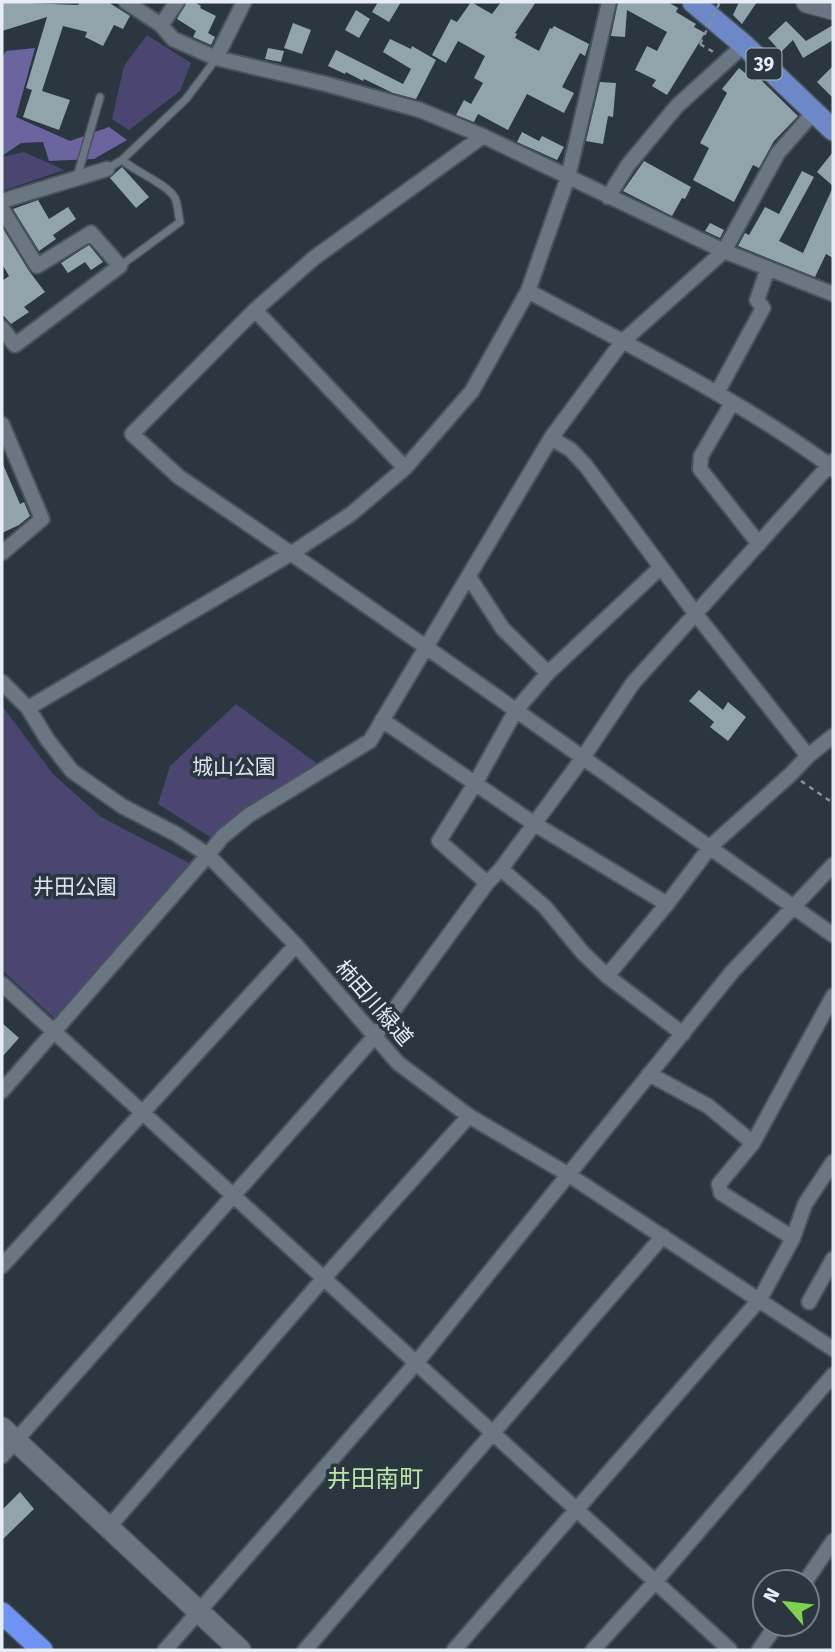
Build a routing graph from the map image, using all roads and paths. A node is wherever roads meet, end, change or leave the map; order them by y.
1 (126, 2) edge
2 (177, 2) edge
3 (244, 2) edge
4 (609, 2) edge
5 (693, 2) edge
6 (720, 2) edge
7 (807, 2) edge
8 (833, 9) edge
9 (161, 25) junction
10 (744, 45) junction
11 (715, 53) dead end
12 (216, 58) junction
13 (100, 97) dead end
14 (814, 112) junction
15 (833, 130) edge
16 (483, 136) junction
17 (122, 160) junction
18 (107, 169) joint
19 (568, 177) junction
20 (77, 178) junction
21 (608, 197) junction
22 (2, 201) edge
23 (2, 209) edge
24 (724, 250) junction
25 (120, 266) junction
26 (768, 268) junction
27 (528, 291) junction
28 (832, 292) edge
29 (255, 310) junction
30 (2, 328) edge
31 (622, 342) junction
32 (15, 345) junction
33 (2, 355) edge
34 (717, 393) junction
35 (732, 403) junction
36 (2, 424) edge
37 (551, 439) junction
38 (832, 465) edge
39 (405, 468) junction
40 (759, 544) junction
41 (2, 553) edge
42 (292, 553) junction
43 (661, 567) junction
44 (469, 577) junction
45 (695, 613) junction
46 (426, 648) junction
47 (548, 673) junction
48 (2, 679) edge
49 (28, 708) junction
50 (516, 710) junction
51 (382, 720) junction
52 (833, 736) edge
53 (808, 756) junction
54 (582, 759) junction
55 (791, 774) junction
56 (476, 782) junction
57 (833, 803) edge
58 (533, 823) junction
59 (711, 846) junction
60 (208, 855) junction
61 (833, 865) edge
62 (501, 869) junction
63 (487, 883) junction
64 (667, 904) junction
65 (793, 906) junction
66 (833, 935) edge
67 (296, 945) junction
68 (607, 976) junction
69 (2, 984) edge
70 (833, 996) edge
71 (829, 1016) edge
72 (54, 1031) junction
73 (683, 1034) junction
74 (375, 1036) junction
75 (649, 1074) junction
76 (2, 1091) edge
77 (142, 1111) junction
78 (469, 1116) junction
79 (752, 1143) junction
80 (833, 1162) edge
81 (569, 1175) junction
82 (234, 1194) junction
83 (663, 1236) junction
84 (793, 1238) junction
85 (833, 1259) edge
86 (2, 1266) edge
87 (324, 1278) junction
88 (760, 1299) junction
89 (809, 1302) dead end
90 (833, 1349) edge
91 (417, 1363) junction
92 (833, 1375) edge
93 (493, 1433) junction
94 (6, 1442) edge
95 (578, 1511) junction
96 (108, 1528) junction
97 (833, 1541) edge
98 (815, 1568) edge
99 (655, 1582) junction
100 (198, 1612) junction
101 (2, 1614) edge
102 (42, 1650) edge
103 (165, 1650) edge
104 (240, 1650) edge
105 (305, 1650) edge
106 (454, 1650) edge
107 (593, 1650) edge
108 (730, 1650) edge

1 - 9 street
2 - 9 street
3 - 12 street
4 - 19 street
5 - 10 main road, 39
6 - 11 path, bridge
7 - 8 street
9 - 12 street
10 - 14 main road, 39
10 - 21 street
12 - 16 street
12 - 17 lane
13 - 20 lane
14 - 15 main road, 39
14 - 24 street
16 - 19 street
16 - 29 street
17 - 18 lane
17 - 25 lane
18 - 20 street
19 - 21 street
19 - 27 street
20 - 22 street
21 - 24 street
23 - 25 street
24 - 26 street
24 - 31 street
25 - 32 street
26 - 28 street
26 - 34 street
27 - 31 street
27 - 39 street
29 - 39 street
29 - 42 street
30 - 32 street
31 - 34 street
31 - 37 street
32 - 33 street
34 - 35 street
35 - 38 street
35 - 40 street
36 - 41 street
37 - 43 street
37 - 44 street
38 - 40 street
39 - 42 street
40 - 45 street
42 - 46 street
42 - 49 street
43 - 45 street
43 - 47 street
44 - 46 street
44 - 47 street
45 - 53 street
45 - 54 street
46 - 50 street
46 - 51 street
47 - 50 street
48 - 49 street, 柿田川緑道
49 - 60 street, 柿田川緑道
50 - 54 street
50 - 56 street
51 - 56 street
51 - 60 street
52 - 53 street
53 - 55 street
54 - 58 street
54 - 59 street
55 - 57 path
55 - 59 street
56 - 58 street
56 - 63 street
58 - 62 street
58 - 64 street
59 - 64 street
59 - 65 street
60 - 67 street, 柿田川緑道
60 - 72 street
61 - 65 street
62 - 63 street
62 - 68 street
63 - 74 street
64 - 68 street
65 - 66 street
65 - 73 street
67 - 74 street, 柿田川緑道
67 - 77 street
68 - 73 street
69 - 72 street
70 - 71 street
71 - 79 street
72 - 76 street
72 - 77 street
73 - 75 street
74 - 78 street, 柿田川緑道
74 - 82 street
75 - 79 street
75 - 81 street
77 - 82 street
77 - 86 street
78 - 81 street, 柿田川緑道
78 - 87 street
79 - 84 street
80 - 84 street
81 - 83 street, 柿田川緑道
81 - 91 street
82 - 87 street
82 - 94 street
83 - 88 street, 柿田川緑道
83 - 93 street
84 - 88 street
85 - 89 street
87 - 91 street
87 - 96 street
88 - 90 street, 柿田川緑道
88 - 95 street
91 - 93 street
91 - 100 street
92 - 99 street
93 - 95 street
93 - 105 street
94 - 96 street
95 - 99 street
95 - 106 street
96 - 100 street
97 - 98 street
99 - 107 street
99 - 108 street
100 - 103 street
100 - 104 street
101 - 102 highway

